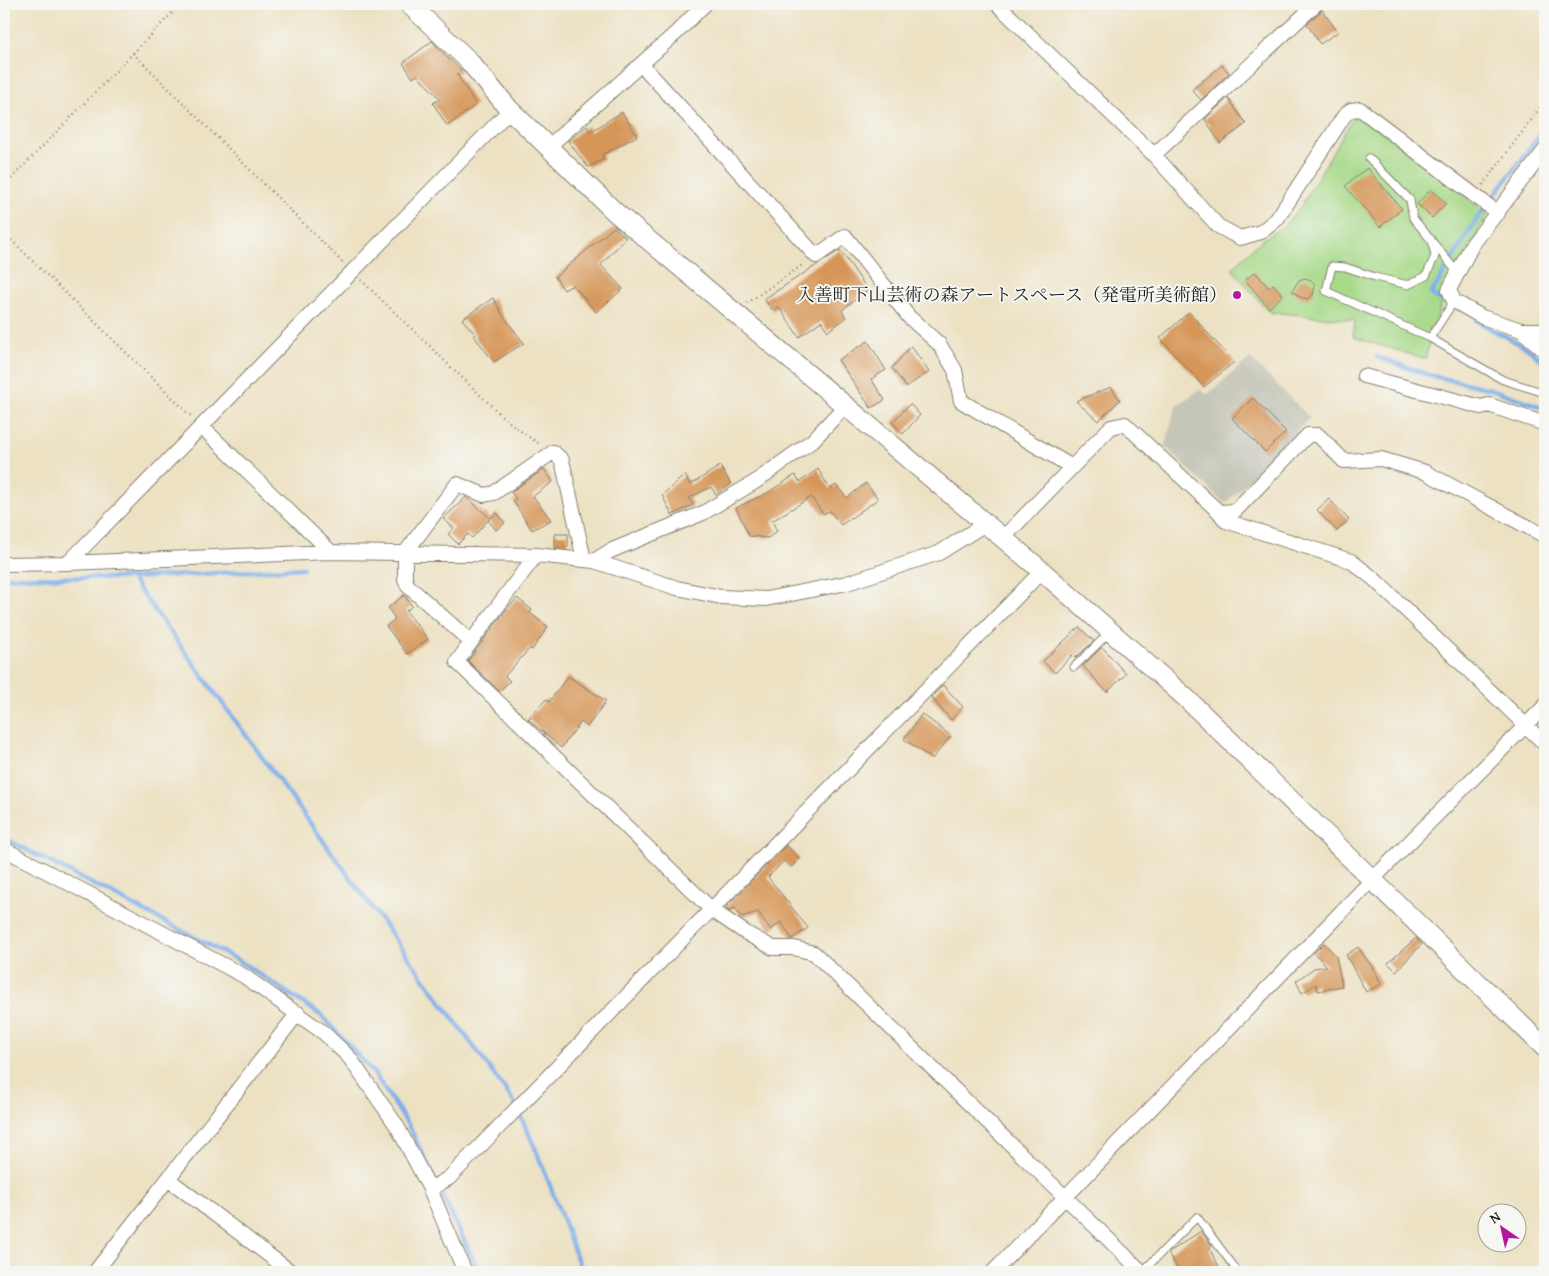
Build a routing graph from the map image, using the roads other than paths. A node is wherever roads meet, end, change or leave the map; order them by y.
1 (408, 4) edge
2 (705, 4) edge
3 (997, 4) edge
4 (1316, 4) edge
5 (641, 64) junction
6 (510, 110) junction
7 (548, 147) junction
8 (1545, 150) edge
9 (1154, 155) junction
10 (1369, 158) dead end
11 (1498, 213) junction
12 (1431, 239) junction
13 (1457, 272) junction
14 (1454, 301) junction
15 (1521, 330) junction
16 (1545, 330) edge
17 (1430, 338) junction
18 (1545, 351) edge
19 (1364, 376) dead end
20 (1545, 393) edge
21 (845, 406) junction
22 (1545, 424) edge
23 (202, 427) junction
24 (1072, 468) junction
25 (1219, 512) junction
26 (985, 524) junction
27 (1545, 536) edge
28 (1003, 538) junction
29 (331, 552) junction
30 (405, 552) junction
31 (536, 555) junction
32 (589, 560) junction
33 (68, 563) junction
34 (4, 564) edge
35 (1042, 571) junction
36 (1110, 632) junction
37 (471, 642) junction
38 (1074, 667) dead end
39 (1545, 706) edge
40 (1526, 726) junction
41 (1545, 744) edge
42 (4, 849) edge
43 (1372, 880) junction
44 (712, 910) junction
45 (298, 1013) junction
46 (1545, 1048) edge
47 (168, 1179) junction
48 (430, 1189) junction
49 (1066, 1198) junction
50 (95, 1272) edge
51 (291, 1272) edge
52 (465, 1272) edge
53 (993, 1272) edge
54 (1142, 1272) edge
55 (1238, 1272) edge

1 - 6 street
2 - 5 street
3 - 9 street
4 - 9 street
5 - 7 street
5 - 24 street
6 - 7 street
6 - 23 street
7 - 21 street
8 - 11 street
9 - 11 street
10 - 12 lane
11 - 13 street
12 - 13 lane
12 - 17 lane
13 - 14 street
14 - 15 street
14 - 17 lane
15 - 16 street
15 - 18 street
17 - 20 lane
19 - 22 street
21 - 26 street
21 - 32 street
23 - 29 street
23 - 33 street
24 - 25 street
24 - 28 street
25 - 27 street
25 - 40 street
26 - 28 street
26 - 32 street
28 - 35 street
29 - 30 street
29 - 33 street
30 - 31 street
30 - 32 street
30 - 37 street
31 - 32 street
31 - 37 street
33 - 34 street
35 - 36 street
35 - 44 street
36 - 38 lane
36 - 43 street
37 - 44 street
39 - 40 street
40 - 41 street
40 - 43 street
42 - 45 street
43 - 46 street
43 - 49 street
44 - 48 street
44 - 49 street
45 - 47 street
45 - 48 street
47 - 50 street
47 - 51 street
48 - 52 street
49 - 53 street
49 - 54 street
54 - 55 lane

